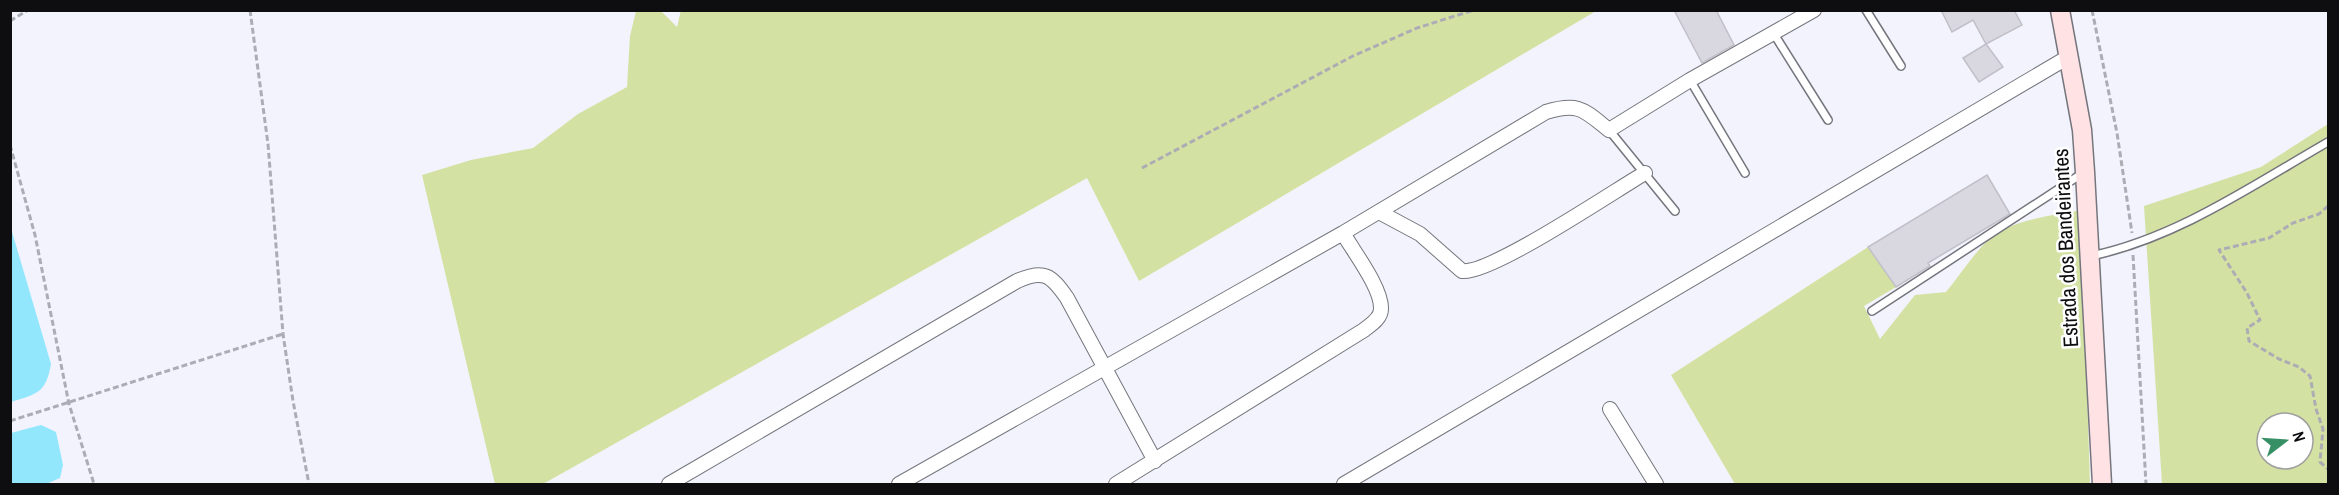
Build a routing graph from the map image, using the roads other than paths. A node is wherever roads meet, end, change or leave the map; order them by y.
1 (1814, 10) edge
2 (1866, 10) edge
3 (2060, 10) edge
4 (1774, 33) junction
5 (2070, 56) junction
6 (1901, 66) dead end
7 (1690, 80) junction
8 (1828, 120) dead end
9 (1609, 130) junction
10 (2328, 142) edge
11 (2085, 171) junction
12 (1645, 173) junction
13 (1745, 173) dead end
14 (1675, 211) dead end
15 (1379, 212) junction
16 (1343, 233) junction
17 (2089, 256) junction
18 (1872, 311) dead end
19 (1106, 368) junction
20 (1610, 409) dead end
21 (1155, 461) junction
22 (669, 484) edge
23 (899, 484) edge
24 (1116, 484) edge
25 (1344, 484) edge
26 (1656, 484) edge
27 (2102, 484) edge

1 - 4 street
2 - 6 lane
3 - 5 main road, Estrada dos Bandeirantes
4 - 7 street
4 - 8 lane
5 - 11 main road, Estrada dos Bandeirantes
5 - 25 street
7 - 9 street
7 - 13 lane
9 - 12 lane
9 - 15 street
10 - 17 lane
11 - 17 main road, Estrada dos Bandeirantes
11 - 18 lane
12 - 14 lane
12 - 15 street
15 - 16 street
16 - 19 street
16 - 21 street
17 - 27 main road, Estrada dos Bandeirantes
19 - 21 street
19 - 22 street
19 - 23 street
20 - 26 street
21 - 24 street

